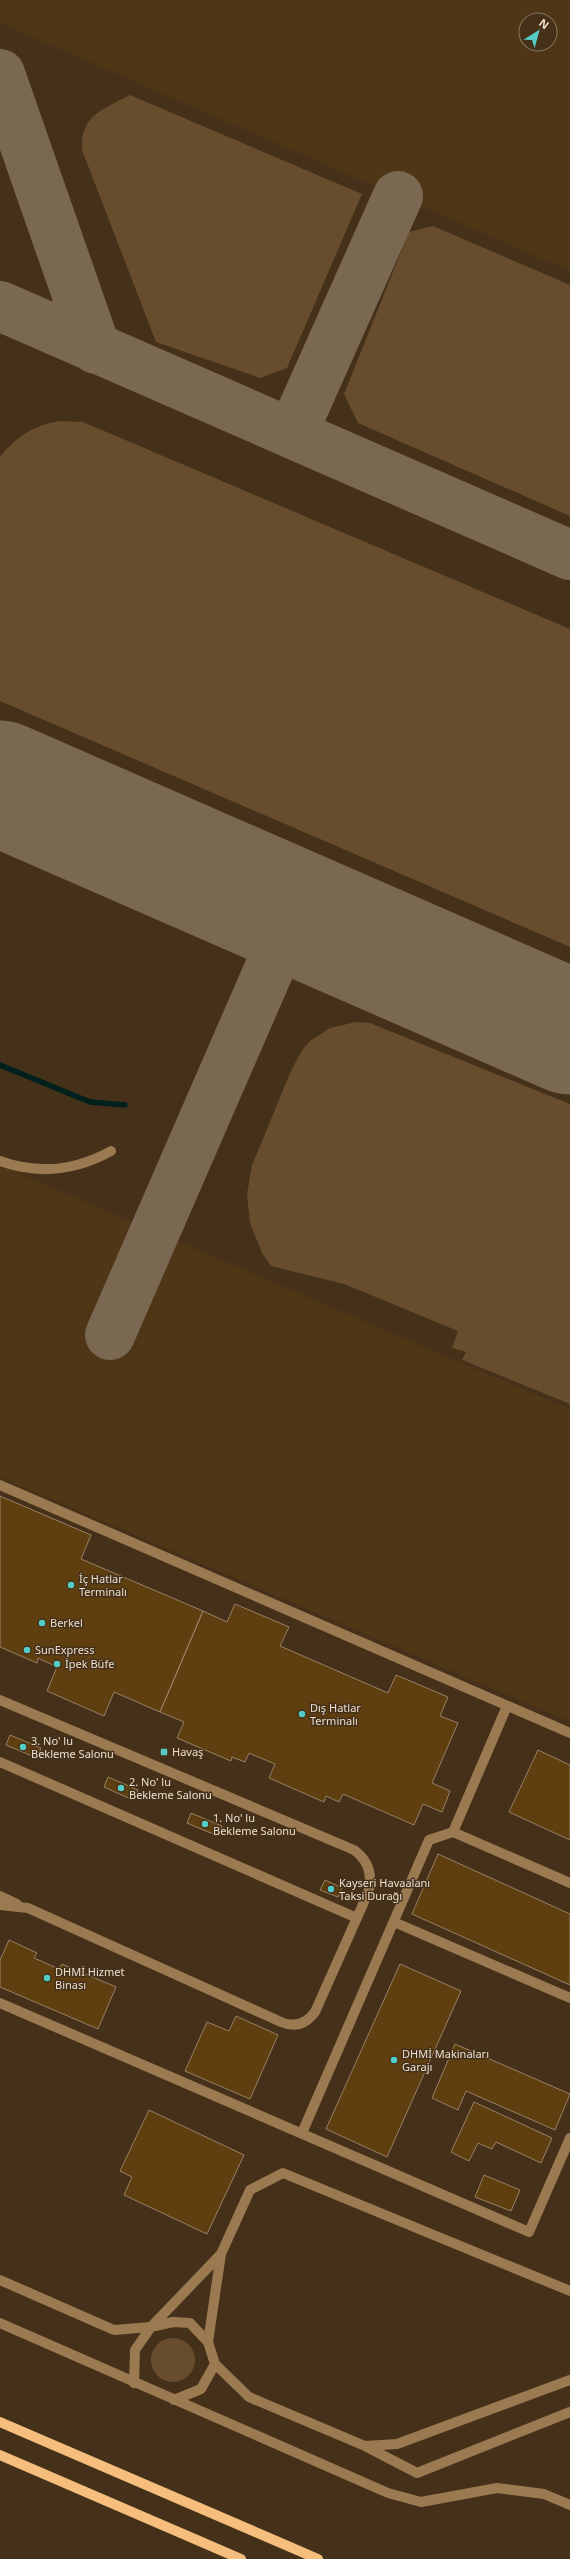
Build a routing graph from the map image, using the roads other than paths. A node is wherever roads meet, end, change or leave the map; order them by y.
1 (111, 1151) dead end
2 (0, 1161) edge
3 (0, 1485) edge
4 (0, 1700) edge
5 (507, 1706) junction
6 (570, 1733) edge
7 (0, 1762) edge
8 (453, 1832) junction
9 (570, 1883) edge
10 (0, 1896) edge
11 (0, 1905) edge
12 (28, 1908) junction
13 (356, 1918) junction
14 (394, 1922) junction
15 (570, 1998) edge
16 (0, 2003) edge
17 (302, 2133) junction
18 (570, 2138) edge
19 (221, 2254) junction
20 (0, 2280) edge
21 (570, 2291) edge
22 (0, 2324) edge
23 (151, 2327) junction
24 (208, 2342) junction
25 (215, 2364) junction
26 (570, 2380) edge
27 (134, 2383) junction
28 (174, 2400) junction
29 (570, 2412) edge
30 (0, 2422) edge
31 (366, 2446) junction
32 (0, 2455) edge
33 (570, 2505) edge
34 (241, 2559) edge
35 (318, 2559) edge

1 - 2 lane
3 - 5 lane
4 - 13 lane
5 - 6 lane
5 - 8 lane
7 - 13 lane
8 - 9 lane
8 - 14 lane
10 - 12 lane
11 - 12 lane
12 - 13 lane
14 - 15 lane
14 - 17 lane
16 - 17 lane
17 - 18 lane
19 - 21 lane
19 - 23 lane
19 - 24 lane
20 - 23 lane
22 - 27 lane
23 - 24 lane
23 - 27 lane
24 - 25 lane
25 - 28 lane
25 - 31 lane
26 - 31 lane
27 - 28 lane
28 - 33 lane
29 - 31 lane
30 - 35 main road
32 - 34 main road

